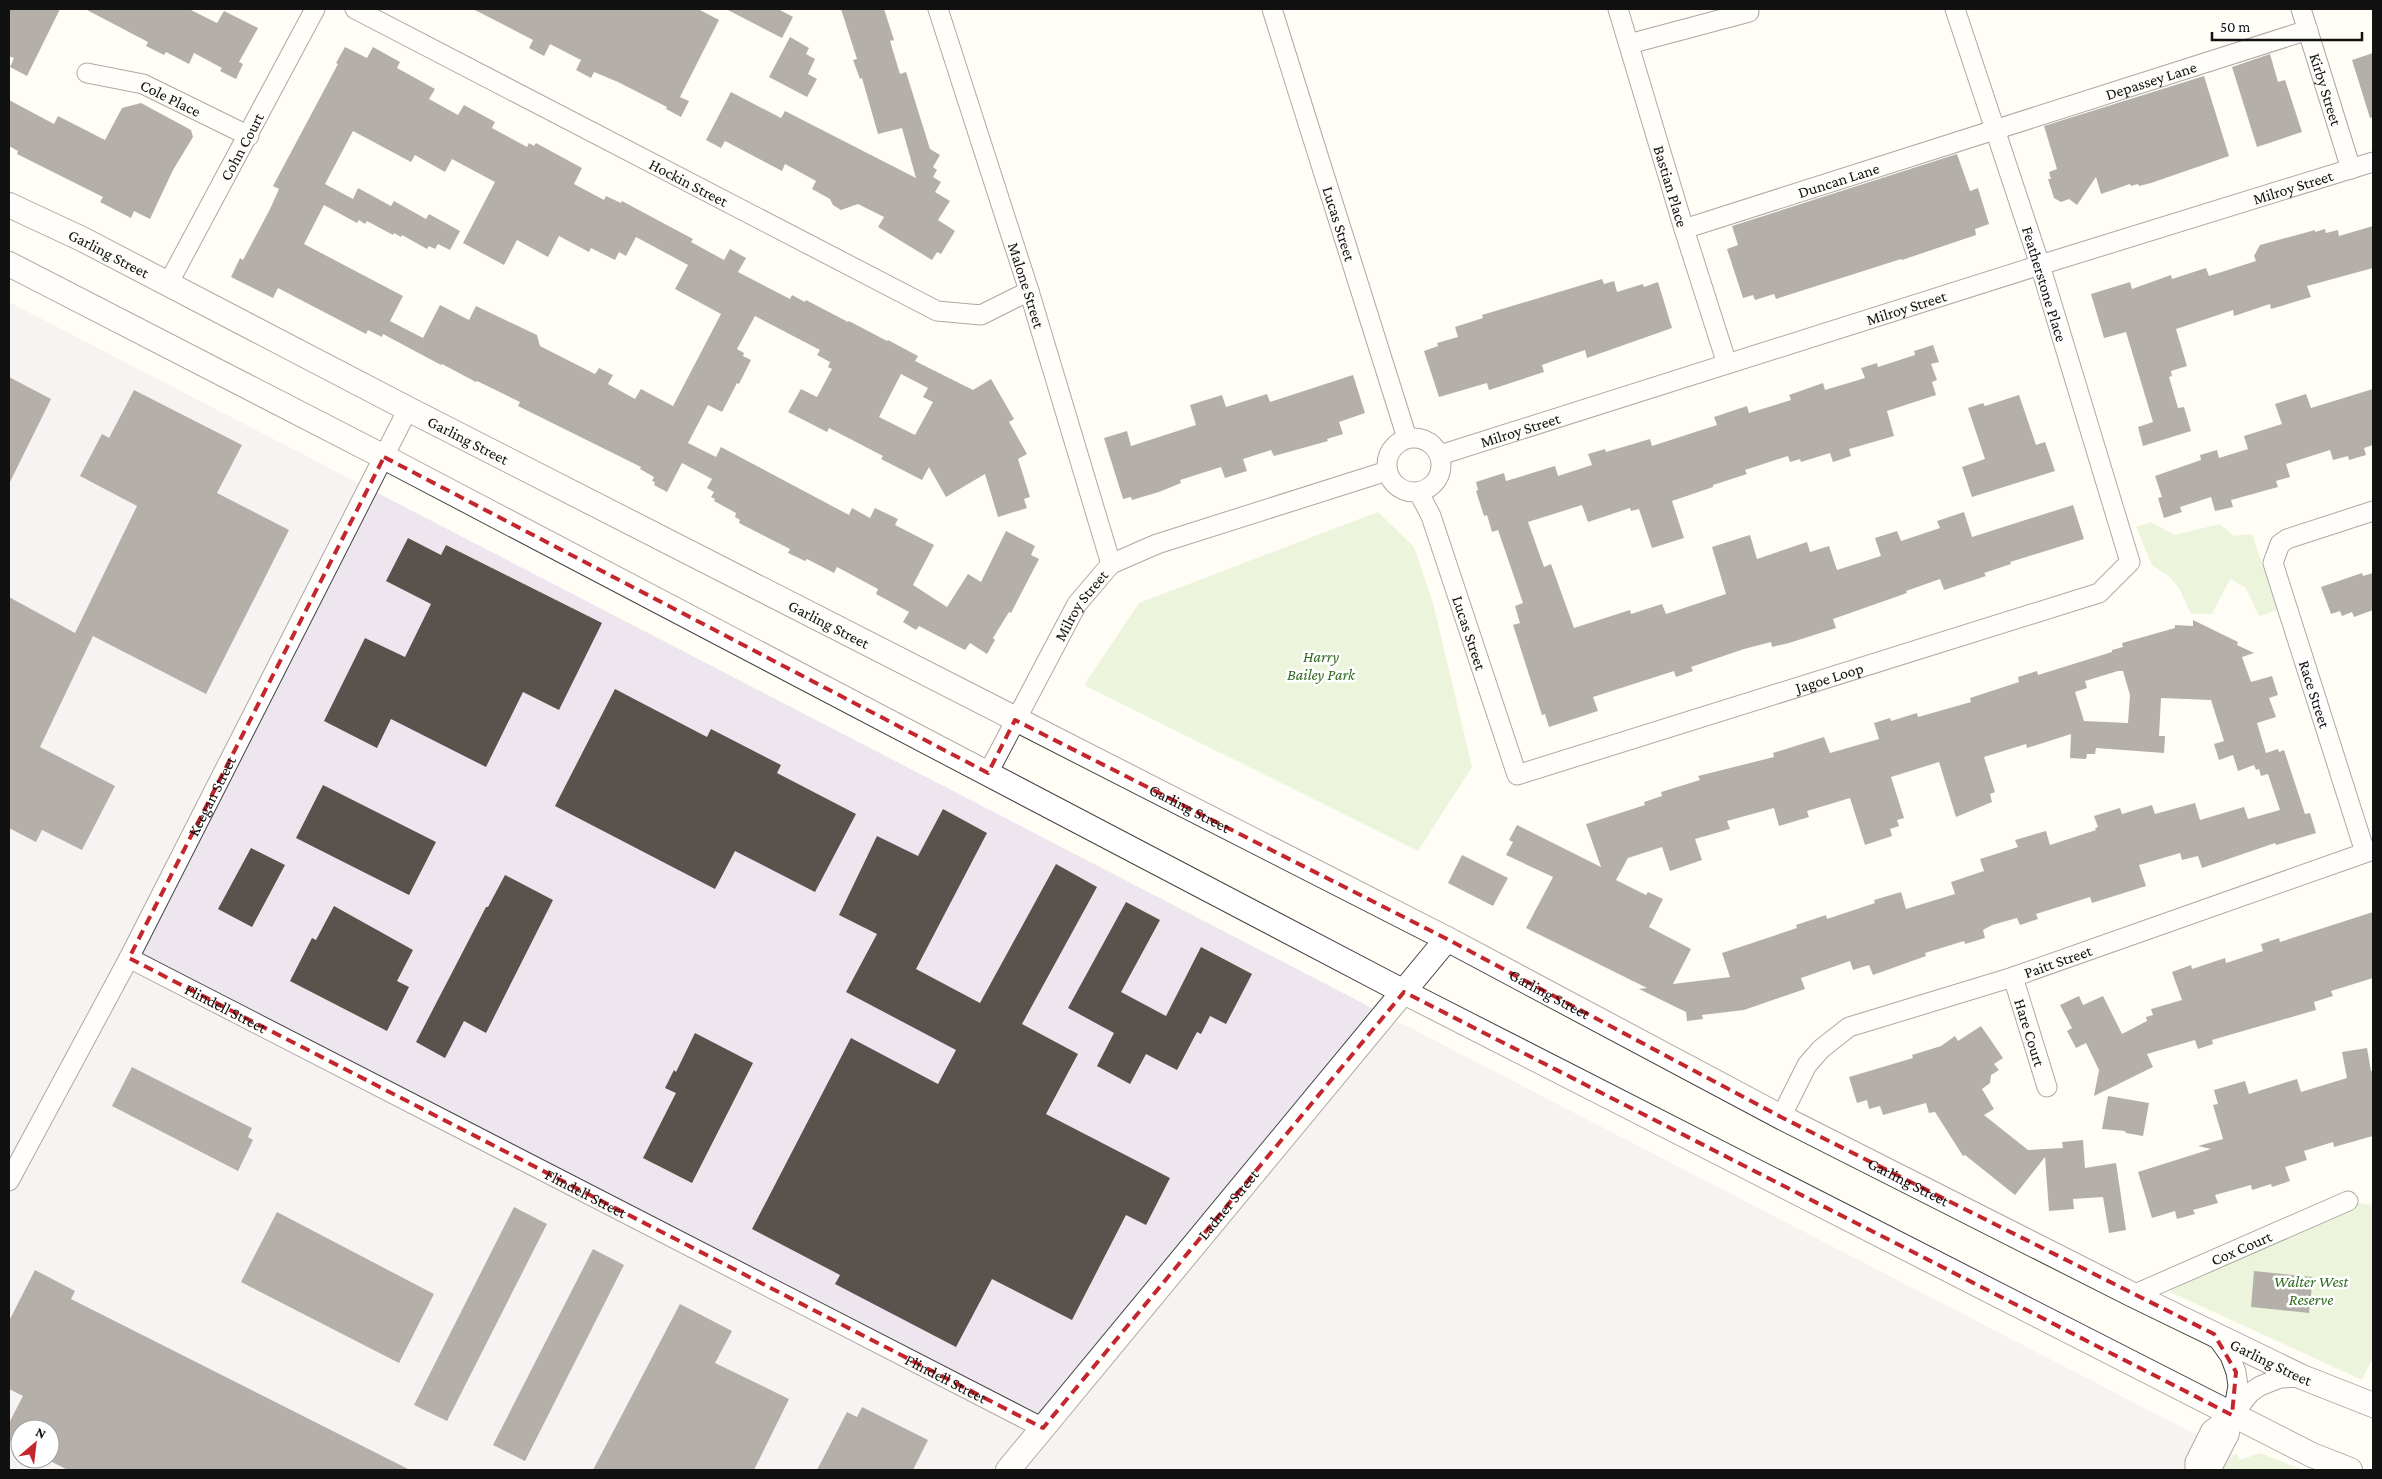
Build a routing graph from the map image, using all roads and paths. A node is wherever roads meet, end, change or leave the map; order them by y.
1 (315, 9) edge
2 (355, 9) edge
3 (938, 9) edge
4 (1272, 9) edge
5 (1618, 9) edge
6 (1955, 9) edge
7 (2301, 9) edge
8 (1749, 12) dead end
9 (2308, 30) junction
10 (1629, 44) junction
11 (87, 73) dead end
12 (1994, 131) junction
13 (249, 136) junction
14 (2373, 162) edge
15 (2351, 169) junction
16 (9, 205) edge
17 (1684, 229) junction
18 (9, 264) edge
19 (2040, 265) junction
20 (168, 284) junction
21 (1029, 291) junction
22 (1728, 364) junction
23 (408, 409) junction
24 (1407, 438) junction
25 (1440, 455) junction
26 (384, 456) junction
27 (1387, 471) junction
28 (1419, 492) junction
29 (2373, 511) edge
30 (2130, 562) joint
31 (1111, 564) junction
32 (1015, 720) junction
33 (988, 773) junction
34 (1517, 775) joint
35 (2369, 851) edge
36 (1447, 939) junction
37 (129, 958) junction
38 (2012, 977) junction
39 (1404, 992) junction
40 (2047, 1087) dead end
41 (1781, 1117) junction
42 (9, 1181) edge
43 (2348, 1201) dead end
44 (2133, 1295) junction
45 (2214, 1334) junction
46 (2302, 1377) junction
47 (2372, 1401) edge
48 (2232, 1414) junction
49 (1042, 1428) junction
50 (1008, 1470) edge
51 (2195, 1470) edge
52 (2211, 1470) edge
53 (2350, 1470) edge

1 - 13 street, Cohn Court
2 - 21 street, Hockin Street
3 - 21 street, Malone Street
4 - 24 street, Lucas Street
5 - 10 street, Bastian Place
6 - 12 street, Featherstone Place
7 - 9 street, Kirby Street
8 - 10 street
9 - 12 street, Depassey Lane
9 - 15 street, Kirby Street
10 - 17 street, Bastian Place
11 - 13 street, Cole Place
12 - 17 street, Duncan Lane
12 - 19 street, Featherstone Place
13 - 20 street, Cohn Court
14 - 15 street, Milroy Street
15 - 19 street, Milroy Street
16 - 20 street, Garling Street
17 - 22 street, Bastian Place
18 - 26 street
19 - 22 street, Milroy Street
19 - 30 street, Featherstone Place
20 - 23 street, Garling Street
21 - 31 street, Malone Street
22 - 25 street, Milroy Street
23 - 26 street, Keegan Street
23 - 32 street, Garling Street
24 - 25 street
24 - 27 street
25 - 28 street
26 - 33 street
26 - 37 street, Keegan Street
27 - 28 street
27 - 31 street, Milroy Street
28 - 34 street, Lucas Street
29 - 35 street, Race Street
30 - 34 street, Jagoe Loop
31 - 32 street, Milroy Street
32 - 33 street, Milroy Street
32 - 36 street, Garling Street
33 - 39 street
35 - 38 street, Paitt Street
36 - 39 street, Ladner Street
36 - 41 street, Garling Street
37 - 42 street, Keegan Street
37 - 49 street, Flindell Street
38 - 40 street, Hare Court
38 - 41 street, Paitt Street
39 - 48 street
39 - 49 street, Ladner Street
41 - 44 street, Garling Street
43 - 44 street, Cox Court
44 - 45 street, Garling Street
45 - 46 street, Garling Street
45 - 48 street
46 - 47 street, Garling Street
46 - 48 street
48 - 51 street
48 - 52 street
48 - 53 street
49 - 50 street, Ladner Street

